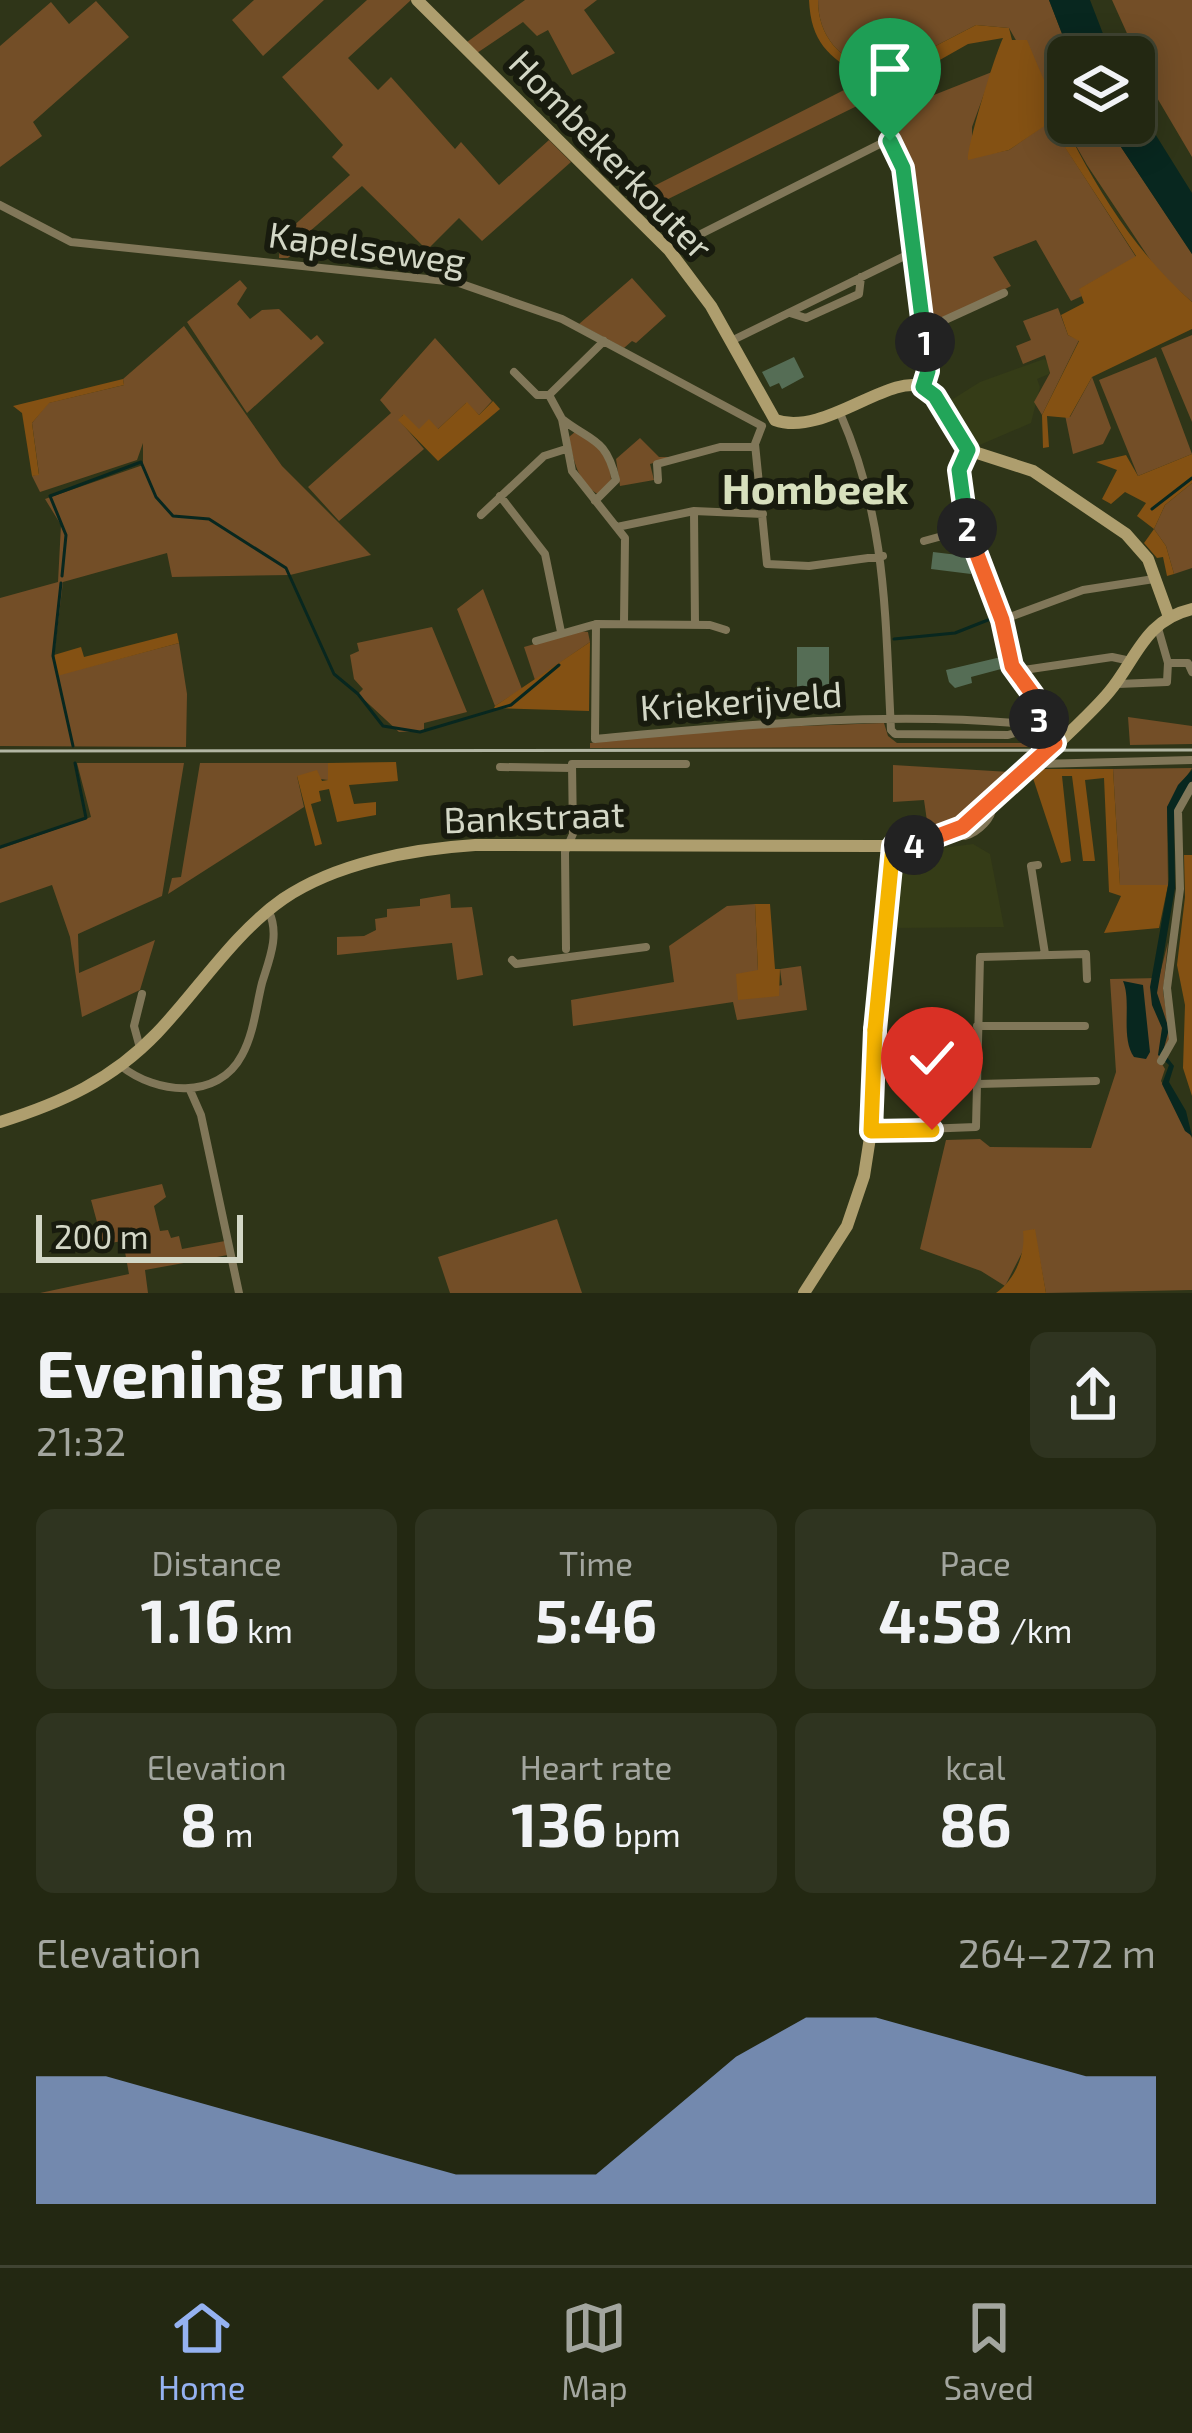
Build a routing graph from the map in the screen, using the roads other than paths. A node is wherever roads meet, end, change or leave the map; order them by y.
1 (417, 0) edge
2 (0, 205) edge
3 (668, 250) junction
4 (914, 252) junction
5 (1004, 293) dead end
6 (923, 330) junction
7 (604, 341) junction
8 (730, 342) junction
9 (514, 372) dead end
10 (923, 387) junction
11 (549, 395) junction
12 (839, 413) junction
13 (562, 419) junction
14 (769, 423) junction
15 (755, 447) junction
16 (566, 449) junction
17 (968, 450) junction
18 (658, 480) dead end
19 (500, 496) junction
20 (595, 501) junction
21 (694, 511) junction
22 (481, 514) dead end
23 (764, 514) junction
24 (616, 527) junction
25 (968, 529) junction
26 (924, 541) dead end
27 (883, 556) junction
28 (1155, 579) junction
29 (1192, 609) edge
30 (1002, 620) junction
31 (624, 622) junction
32 (1163, 622) junction
33 (596, 624) junction
34 (695, 625) junction
35 (726, 630) dead end
36 (561, 632) junction
37 (536, 640) dead end
38 (1126, 660) junction
39 (1168, 663) junction
40 (1017, 671) junction
41 (1192, 672) edge
42 (1115, 684) junction
43 (891, 719) junction
44 (1039, 725) junction
45 (1025, 733) junction
46 (1055, 743) junction
47 (1192, 760) edge
48 (1033, 763) junction
49 (686, 764) dead end
50 (500, 767) dead end
51 (572, 768) junction
52 (1192, 786) edge
53 (567, 844) junction
54 (893, 846) junction
55 (1039, 865) dead end
56 (268, 910) junction
57 (646, 947) dead end
58 (566, 949) dead end
59 (1045, 954) junction
60 (518, 962) dead end
61 (1087, 979) dead end
62 (142, 994) dead end
63 (977, 1026) junction
64 (1085, 1026) dead end
65 (141, 1048) junction
66 (874, 1059) junction
67 (977, 1060) junction
68 (1161, 1061) dead end
69 (121, 1066) junction
70 (1096, 1081) dead end
71 (977, 1084) junction
72 (190, 1090) junction
73 (0, 1122) edge
74 (871, 1131) junction
75 (239, 1293) edge
76 (804, 1293) edge

1 - 3 street, Hombekerkouter
2 - 7 street, Kapelseweg
3 - 4 street
3 - 8 street, Hombekerkouter
4 - 6 street
4 - 8 street
5 - 6 street
6 - 10 street
7 - 11 street
7 - 14 street, Kapelseweg
8 - 14 street, Hombekerkouter
9 - 11 street
10 - 12 street
10 - 17 street
11 - 13 street
12 - 14 street
12 - 27 street
13 - 16 street
13 - 20 street
14 - 15 street
15 - 18 street
15 - 23 street
16 - 19 street
16 - 20 street
17 - 25 street
17 - 28 street
19 - 22 street
19 - 36 street
20 - 24 street
21 - 23 street
21 - 24 street
21 - 34 street
23 - 27 street
24 - 31 street
25 - 26 street
25 - 30 street
27 - 43 street
28 - 30 street
28 - 32 street
29 - 32 street
30 - 40 street
31 - 33 street
31 - 34 street
32 - 38 street
32 - 39 street
33 - 36 street
33 - 43 street, Kriekerijveld
34 - 35 street
36 - 37 street
38 - 40 street
38 - 42 street
39 - 41 street
39 - 42 street
40 - 44 street
42 - 46 street, Bankstraat
43 - 45 street
43 - 45 street
44 - 45 street
44 - 46 street
46 - 48 street, Bankstraat
47 - 48 street
48 - 54 street, Bankstraat
49 - 51 street
50 - 51 street
51 - 53 street
52 - 68 street
53 - 54 street, Bankstraat
53 - 56 street, Bankstraat
53 - 58 street
54 - 66 street
55 - 59 street
56 - 65 street, Bankstraat
56 - 72 street
57 - 60 street
59 - 61 street
59 - 63 street
62 - 65 street
63 - 64 street
63 - 67 street
65 - 69 street, Bankstraat
66 - 67 street
66 - 74 street
67 - 71 street
69 - 72 street
69 - 73 street, Bankstraat
70 - 71 street
71 - 74 street
72 - 75 street
74 - 76 street

